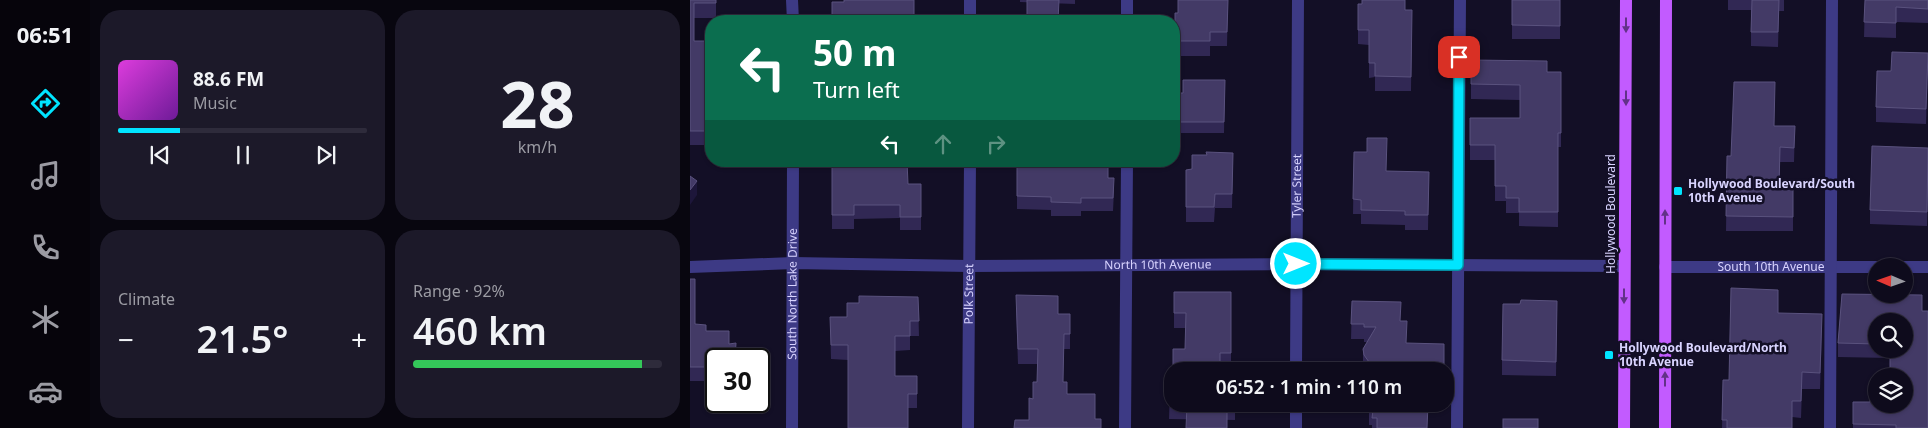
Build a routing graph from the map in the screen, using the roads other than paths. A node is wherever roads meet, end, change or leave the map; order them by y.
1 (792, 0) edge
2 (970, 0) edge
3 (1128, 0) edge
4 (1298, 0) edge
5 (1460, 0) edge
6 (1626, 0) edge
7 (1666, 0) edge
8 (1832, 0) edge
9 (792, 15) edge
10 (970, 15) edge
11 (1127, 15) edge
12 (793, 167) edge
13 (970, 167) edge
14 (1127, 167) edge
15 (793, 263) junction
16 (1296, 264) junction
17 (1126, 265) junction
18 (1458, 265) junction
19 (969, 266) junction
20 (1624, 266) junction
21 (690, 267) edge
22 (1665, 267) junction
23 (1831, 267) junction
24 (1868, 267) edge
25 (1913, 267) edge
26 (1928, 267) edge
27 (1296, 362) edge
28 (1296, 412) edge
29 (792, 428) edge
30 (968, 428) edge
31 (1125, 428) edge
32 (1296, 428) edge
33 (1457, 428) edge
34 (1624, 428) edge
35 (1664, 428) edge
36 (1830, 428) edge

1 - 9 street
2 - 10 street
3 - 11 street
4 - 16 street, Tyler Street
5 - 18 street
6 -> 20 main road, Hollywood Boulevard
22 -> 7 main road
8 - 23 street
12 - 15 street, South North Lake Drive
13 - 19 street, Polk Street
14 - 17 street
15 - 19 street, North 10th Avenue
15 - 21 street, North 10th Avenue
15 - 29 street, South North Lake Drive
16 - 17 street, North 10th Avenue
16 - 18 street, North 10th Avenue
16 - 27 street, Tyler Street
17 - 19 street, North 10th Avenue
17 - 31 street
18 - 20 street, North 10th Avenue
18 - 33 street
19 - 30 street, Polk Street
20 -> 34 main road, Hollywood Boulevard
22 - 23 street, South 10th Avenue
35 -> 22 main road
23 - 24 street, South 10th Avenue
23 - 36 street
25 - 26 street
28 - 32 street

